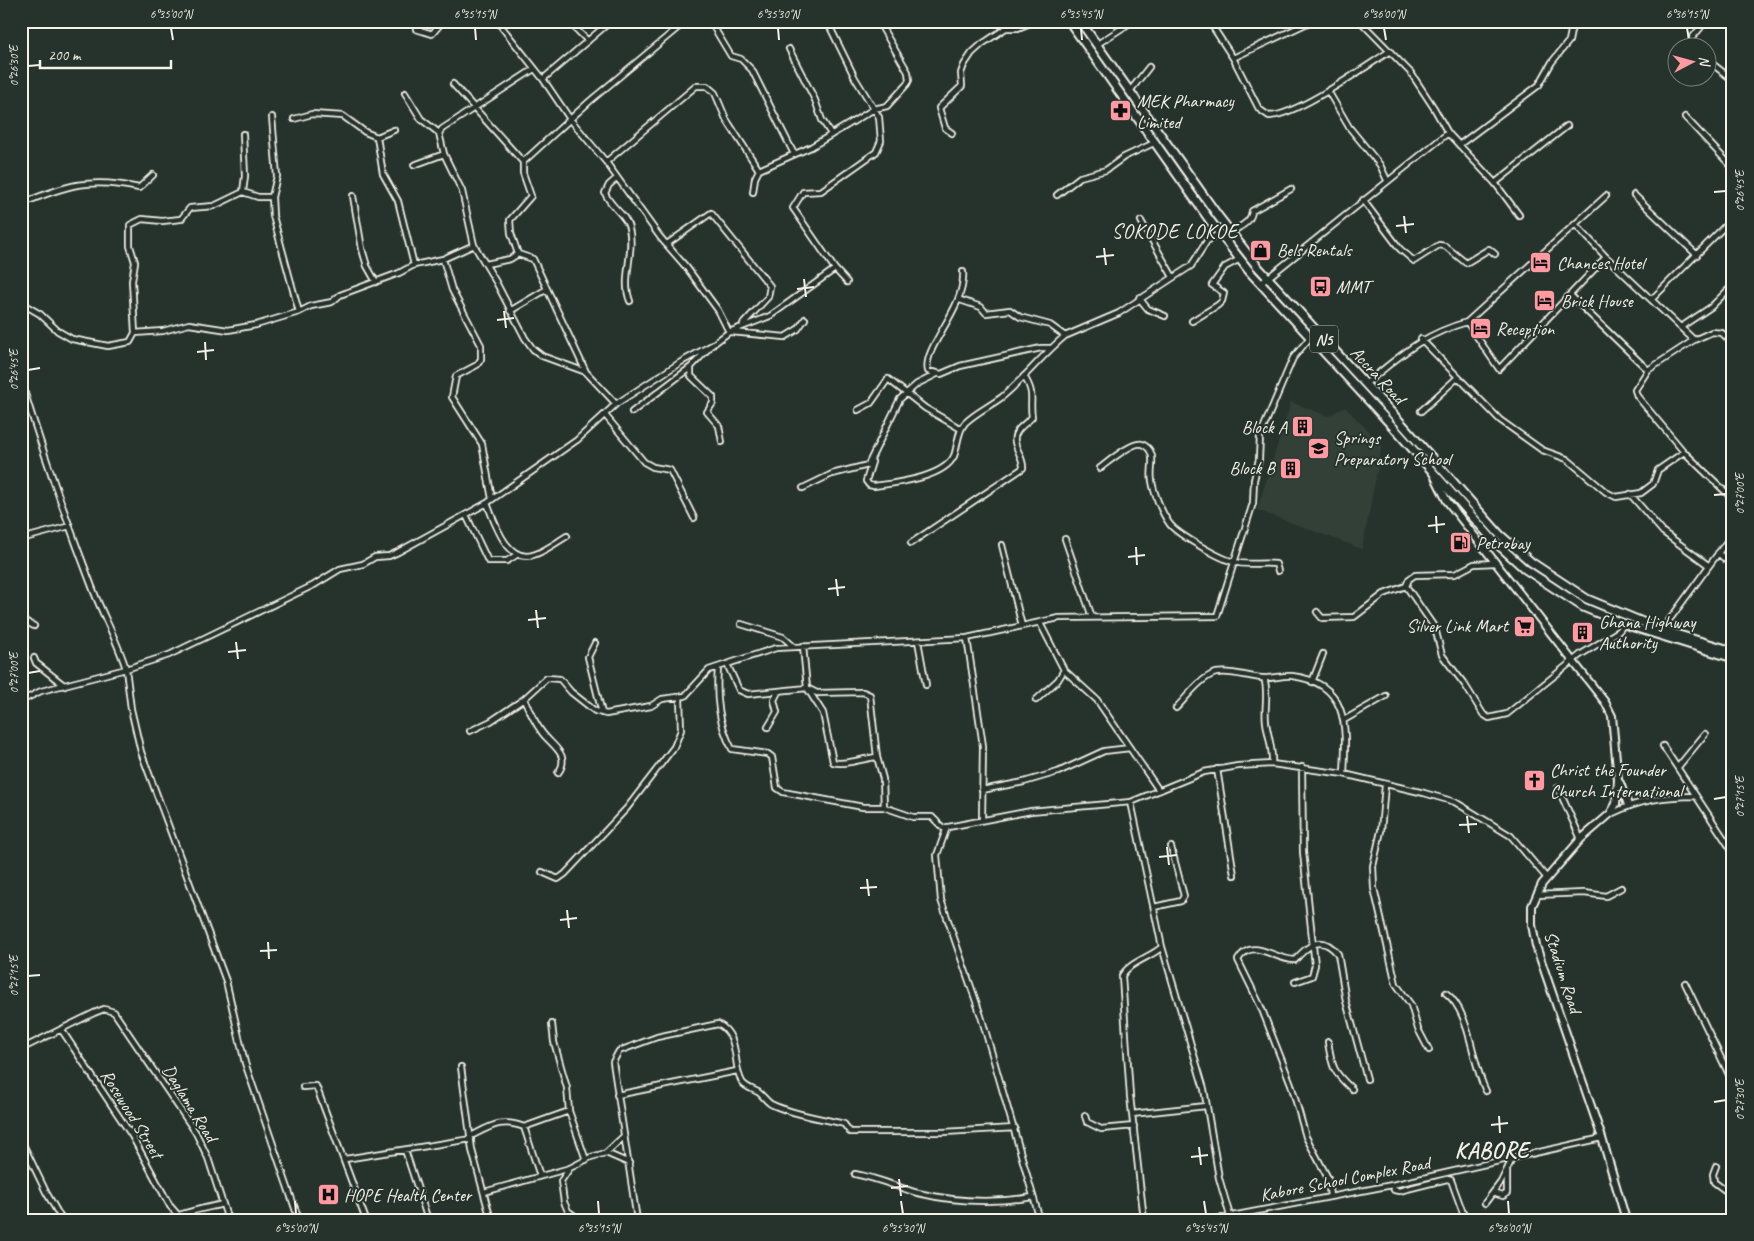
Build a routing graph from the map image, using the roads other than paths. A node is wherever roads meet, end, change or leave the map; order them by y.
1 (443, 21) edge
2 (497, 21) edge
3 (568, 21) edge
4 (611, 21) edge
5 (686, 21) edge
6 (710, 21) edge
7 (827, 21) edge
8 (878, 21) edge
9 (1035, 21) edge
10 (1070, 21) edge
11 (1080, 21) edge
12 (1133, 21) edge
13 (1209, 21) edge
14 (1312, 21) edge
15 (1360, 21) edge
16 (1573, 21) edge
17 (1706, 22) edge
18 (416, 29) dead end
19 (1692, 38) edge
20 (588, 41) junction
21 (1096, 45) junction
22 (790, 49) dead end
23 (1390, 51) junction
24 (1233, 58) junction
25 (1149, 67) dead end
26 (1716, 67) edge
27 (534, 69) junction
28 (543, 79) junction
29 (1733, 80) edge
30 (452, 84) dead end
31 (1130, 91) junction
32 (1328, 91) junction
33 (405, 93) dead end
34 (474, 107) junction
35 (874, 109) junction
36 (272, 117) dead end
37 (1685, 117) dead end
38 (294, 119) dead end
39 (570, 119) junction
40 (1567, 126) dead end
41 (394, 130) dead end
42 (439, 133) junction
43 (952, 133) dead end
44 (1448, 133) junction
45 (243, 134) dead end
46 (831, 134) junction
47 (377, 137) junction
48 (1156, 142) junction
49 (1459, 145) junction
50 (444, 154) junction
51 (794, 154) junction
52 (523, 162) junction
53 (606, 162) junction
54 (414, 166) dead end
55 (1733, 168) edge
56 (759, 170) junction
57 (153, 175) dead end
58 (617, 178) junction
59 (1387, 180) junction
60 (1495, 184) junction
61 (1291, 189) dead end
62 (243, 192) junction
63 (753, 192) dead end
64 (1057, 195) dead end
65 (1634, 195) dead end
66 (353, 196) dead end
67 (1606, 196) dead end
68 (272, 197) junction
69 (1363, 200) junction
70 (21, 204) edge
71 (1520, 215) dead end
72 (1733, 218) edge
73 (1141, 221) dead end
74 (1575, 224) junction
75 (1220, 233) junction
76 (1231, 233) junction
77 (667, 244) junction
78 (474, 245) junction
79 (518, 254) junction
80 (1495, 254) dead end
81 (1697, 255) junction
82 (1606, 257) junction
83 (443, 259) junction
84 (1240, 259) junction
85 (486, 264) junction
86 (414, 265) junction
87 (835, 269) junction
88 (963, 272) dead end
89 (1173, 277) junction
90 (1266, 278) junction
91 (376, 282) junction
92 (847, 282) dead end
93 (1260, 284) junction
94 (1733, 284) edge
95 (547, 289) junction
96 (1570, 296) junction
97 (1139, 298) junction
98 (1652, 299) junction
99 (960, 300) junction
100 (630, 301) dead end
101 (21, 303) edge
102 (510, 311) junction
103 (299, 312) junction
104 (1165, 316) dead end
105 (805, 319) dead end
106 (1192, 321) dead end
107 (1468, 322) junction
108 (743, 325) junction
109 (1680, 327) junction
110 (1316, 330) junction
111 (729, 332) junction
112 (135, 333) junction
113 (1065, 336) junction
114 (1309, 336) junction
115 (1421, 339) junction
116 (1694, 340) junction
117 (1733, 344) edge
118 (712, 345) junction
119 (1051, 348) junction
120 (691, 367) junction
121 (1648, 370) junction
122 (586, 372) junction
123 (938, 374) junction
124 (1024, 376) junction
125 (1457, 378) junction
126 (21, 381) edge
127 (1365, 384) junction
128 (906, 393) junction
129 (616, 404) junction
130 (858, 410) dead end
131 (1422, 410) dead end
132 (632, 412) dead end
133 (605, 415) junction
134 (961, 429) junction
135 (722, 442) dead end
136 (1684, 452) junction
137 (872, 462) junction
138 (1100, 468) dead end
139 (1432, 470) junction
140 (1452, 481) junction
141 (803, 488) dead end
142 (1733, 490) edge
143 (1452, 494) junction
144 (1630, 494) junction
145 (1728, 494) junction
146 (492, 499) junction
147 (1733, 500) edge
148 (486, 503) junction
149 (1456, 512) junction
150 (466, 515) junction
151 (694, 518) dead end
152 (70, 526) junction
153 (1733, 533) edge
154 (567, 536) dead end
155 (21, 538) edge
156 (1065, 539) dead end
157 (911, 543) dead end
158 (1002, 545) dead end
159 (1718, 553) junction
160 (518, 554) junction
161 (1234, 562) junction
162 (1495, 563) junction
163 (1708, 565) junction
164 (1733, 566) edge
165 (1278, 571) dead end
166 (1406, 586) junction
167 (1317, 612) dead end
168 (1092, 617) junction
169 (21, 619) edge
170 (1040, 623) junction
171 (741, 624) dead end
172 (1624, 624) junction
173 (34, 626) dead end
174 (1022, 626) junction
175 (1662, 630) junction
176 (967, 638) junction
177 (918, 641) junction
178 (595, 643) dead end
179 (793, 646) junction
180 (802, 646) junction
181 (1733, 651) edge
182 (1323, 654) dead end
183 (34, 658) dead end
184 (1733, 658) edge
185 (1573, 663) junction
186 (727, 664) junction
187 (718, 668) junction
188 (126, 669) junction
189 (1064, 670) junction
190 (1264, 678) junction
191 (1312, 682) junction
192 (926, 685) dead end
193 (64, 686) junction
194 (807, 688) junction
195 (778, 692) junction
196 (1386, 696) dead end
197 (680, 697) junction
198 (524, 699) junction
199 (1036, 700) dead end
200 (21, 701) edge
201 (1176, 708) dead end
202 (602, 713) junction
203 (1344, 720) junction
204 (768, 727) dead end
205 (470, 731) dead end
206 (1705, 734) dead end
207 (1663, 746) dead end
208 (1130, 748) junction
209 (877, 757) junction
210 (1272, 764) junction
211 (1678, 767) junction
212 (1302, 768) junction
213 (1217, 769) junction
214 (558, 774) dead end
215 (1344, 774) junction
216 (1618, 780) junction
217 (1386, 785) junction
218 (1558, 788) dead end
219 (1158, 789) junction
220 (982, 790) junction
221 (1696, 796) junction
222 (1131, 802) junction
223 (1628, 805) junction
224 (884, 807) junction
225 (1610, 814) junction
226 (982, 819) junction
227 (947, 827) junction
228 (1581, 839) junction
229 (1171, 847) dead end
230 (1733, 852) edge
231 (542, 872) dead end
232 (1234, 875) dead end
233 (1546, 877) junction
234 (1621, 888) dead end
235 (1536, 895) junction
236 (1154, 907) junction
237 (1314, 943) junction
238 (1162, 947) junction
239 (1295, 982) dead end
240 (1685, 983) dead end
241 (1446, 993) dead end
242 (552, 1024) dead end
243 (61, 1029) junction
244 (1328, 1042) dead end
245 (22, 1047) edge
246 (1429, 1050) dead end
247 (461, 1067) dead end
248 (737, 1071) junction
249 (1367, 1079) dead end
250 (1733, 1083) edge
251 (302, 1087) dead end
252 (1352, 1088) dead end
253 (1486, 1091) dead end
254 (617, 1096) junction
255 (1206, 1106) junction
256 (569, 1111) junction
257 (1132, 1114) junction
258 (1085, 1116) dead end
259 (524, 1126) junction
260 (1134, 1126) junction
261 (1014, 1128) junction
262 (624, 1136) junction
263 (471, 1137) junction
264 (1602, 1138) junction
265 (21, 1140) edge
266 (405, 1150) junction
267 (606, 1153) junction
268 (345, 1159) junction
269 (1512, 1159) junction
270 (586, 1160) junction
271 (628, 1163) junction
272 (1716, 1166) dead end
273 (570, 1168) junction
274 (1507, 1170) junction
275 (855, 1174) dead end
276 (540, 1176) junction
277 (1392, 1185) junction
278 (484, 1192) junction
279 (1493, 1193) junction
280 (1733, 1196) edge
281 (1033, 1197) junction
282 (1330, 1197) junction
283 (1485, 1203) dead end
284 (223, 1204) junction
285 (1463, 1213) dead end
286 (177, 1214) junction
287 (1230, 1216) junction
288 (62, 1220) edge
289 (168, 1220) edge
290 (228, 1220) edge
291 (299, 1220) edge
292 (366, 1220) edge
293 (428, 1220) edge
294 (491, 1220) edge
295 (580, 1220) edge
296 (637, 1220) edge
297 (1040, 1220) edge
298 (1144, 1220) edge
299 (1211, 1220) edge
300 (1626, 1220) edge

1 - 18 street
2 - 27 street
3 - 20 street
4 - 20 street
5 - 39 street
6 - 51 street
7 - 35 street
8 - 35 street
9 - 43 street
10 - 48 main road, Accra Road / N5
11 - 21 main road, Accra Road / N5
12 - 21 street
13 - 24 street
14 - 24 street
15 - 23 street
16 - 49 street
17 - 19 street
20 - 28 street
21 - 31 main road, Accra Road / N5
22 - 46 street
23 - 32 street
23 - 44 street
24 - 32 street
25 - 31 street
26 - 29 street
27 - 28 street
27 - 34 street
28 - 39 street
30 - 34 street
31 - 76 main road, Accra Road / N5
32 - 59 street
33 - 42 street
34 - 42 street
34 - 52 street
35 - 46 street
35 - 87 street
36 - 68 street
37 - 55 street
38 - 47 street
39 - 52 street
39 - 53 street
40 - 60 street
41 - 47 street
42 - 50 street
44 - 49 street
44 - 59 street
45 - 62 street
46 - 51 street
47 - 86 street
48 - 64 street
48 - 75 main road, Accra Road / N5
49 - 60 street
50 - 54 street
50 - 78 street
51 - 56 street
52 - 79 street
53 - 56 street
53 - 58 street
56 - 63 street
57 - 70 street
58 - 77 street
58 - 100 street
59 - 69 street
60 - 71 street
61 - 76 street
62 - 68 street
62 - 112 street
65 - 81 street
66 - 91 street
67 - 74 street
68 - 103 street
69 - 80 street
69 - 90 street
72 - 81 street
73 - 89 street
74 - 82 street
74 - 107 street
75 - 84 main road, Accra Road / N5
75 - 89 street
76 - 90 main road, Accra Road / N5
77 - 108 street
77 - 111 street
78 - 83 street
78 - 85 street
79 - 85 street
79 - 95 street
81 - 98 street
82 - 96 street
82 - 98 street
83 - 86 street
83 - 146 street
84 - 93 main road, Accra Road / N5
84 - 106 street
85 - 102 street
86 - 91 street
87 - 92 street
87 - 108 street
88 - 99 street
89 - 97 street
90 - 93 street
90 - 110 main road, Accra Road / N5
91 - 103 street
93 - 114 main road, Accra Road / N5
94 - 109 street
95 - 102 street
95 - 122 street
96 - 107 street
96 - 121 street
97 - 104 street
97 - 113 street
98 - 109 street
99 - 113 street
99 - 123 street
101 - 112 street
102 - 122 street
103 - 112 street
105 - 111 street
107 - 115 street
108 - 111 street
109 - 116 street
110 - 114 street
110 - 127 main road, Accra Road / N5
111 - 118 street
113 - 119 street
114 - 139 main road, Accra Road / N5
114 - 161 street
115 - 125 street
115 - 127 street
116 - 117 street
116 - 121 street
118 - 120 street
118 - 129 street
119 - 123 street
119 - 124 street
120 - 132 street
120 - 135 street
121 - 136 street
122 - 129 street
123 - 128 street
124 - 134 street
124 - 157 street
125 - 131 street
125 - 144 street
126 - 152 street
127 - 140 main road, Accra Road / N5
128 - 130 street
128 - 134 street
128 - 137 street
129 - 133 street
133 - 146 street
133 - 151 street
134 - 137 street
136 - 144 street
136 - 145 street
137 - 141 street
138 - 161 street
139 - 143 main road, Accra Road / N5
139 - 149 main road
140 - 143 main road
140 - 175 main road, Accra Road / N5
142 - 145 street
143 - 149 main road
143 - 172 main road, Accra Road / N5
144 - 163 street
145 - 147 street
146 - 148 street
148 - 150 street
148 - 160 street
149 - 162 main road
150 - 160 street
150 - 188 street
152 - 155 street
152 - 188 street
153 - 159 street
154 - 160 street
156 - 168 street
158 - 174 street
159 - 163 street
159 - 164 street
161 - 165 street
161 - 168 street
162 - 166 street
162 - 185 main road
163 - 175 street
166 - 167 street
166 - 185 street
168 - 170 street
169 - 173 street
170 - 174 street
170 - 189 street
171 - 179 street
172 - 184 main road, Accra Road / N5
172 - 185 street
174 - 176 street
175 - 181 main road, Accra Road / N5
176 - 177 street
176 - 220 street
177 - 180 street
177 - 192 street
178 - 202 street
179 - 180 street
179 - 186 street
180 - 194 street
182 - 191 street
183 - 193 street
185 - 216 main road
186 - 187 street
186 - 195 street
187 - 197 street
187 - 224 street
188 - 193 street
188 - 291 street
189 - 199 street
189 - 208 street
190 - 191 street
190 - 201 street
190 - 210 street
191 - 203 street
193 - 200 street
194 - 195 street
194 - 209 street
194 - 209 street
195 - 204 street
196 - 203 street
197 - 202 street
197 - 231 street
198 - 202 street
198 - 205 street
198 - 214 street
203 - 215 street
206 - 211 street
207 - 211 street
208 - 219 street
208 - 220 street
209 - 224 street
210 - 212 street
210 - 213 street
211 - 221 street
212 - 215 street
212 - 237 street
213 - 219 street
213 - 232 street
215 - 217 street
216 - 223 main road
216 - 225 main road
217 - 233 street
217 - 246 street
218 - 228 street
219 - 222 street
220 - 226 street
221 - 223 street
221 - 230 street
222 - 226 street
222 - 236 street
223 - 225 street
224 - 227 street
225 - 228 main road, Stadium Road
226 - 227 street
227 - 261 street
228 - 233 main road, Stadium Road
229 - 236 street
233 - 235 main road, Stadium Road
234 - 235 street
235 - 264 main road, Stadium Road
236 - 238 street
237 - 239 street
237 - 249 street
237 - 282 street
238 - 255 street
238 - 257 street
240 - 250 street
241 - 253 street
242 - 256 street
243 - 245 street
243 - 284 street, Daglama Road
243 - 286 street, Rosewood Street
244 - 252 street
247 - 263 street
248 - 254 street
248 - 254 street
248 - 261 street
251 - 268 street
254 - 262 street
255 - 257 street
255 - 287 street
256 - 259 street
256 - 270 street
257 - 260 street
258 - 260 street
259 - 263 street
259 - 276 street
260 - 298 street
261 - 281 street
262 - 267 street
262 - 271 street
263 - 266 street
263 - 278 street
264 - 269 street, Kabore School Complex Road
264 - 300 main road, Stadium Road
265 - 288 street
266 - 268 street
266 - 293 street
267 - 270 street
267 - 271 street
268 - 292 street
269 - 274 street
269 - 277 street, Kabore School Complex Road
270 - 273 street
271 - 296 street
272 - 280 street
273 - 276 street
273 - 295 street
274 - 279 street
274 - 279 street
275 - 281 street
276 - 278 street
277 - 282 street, Kabore School Complex Road
277 - 285 street
278 - 294 street
279 - 283 street
281 - 297 street
282 - 287 street, Kabore School Complex Road
284 - 286 street
284 - 290 street, Daglama Road
286 - 289 street
287 - 299 street, Kabore School Complex Road

